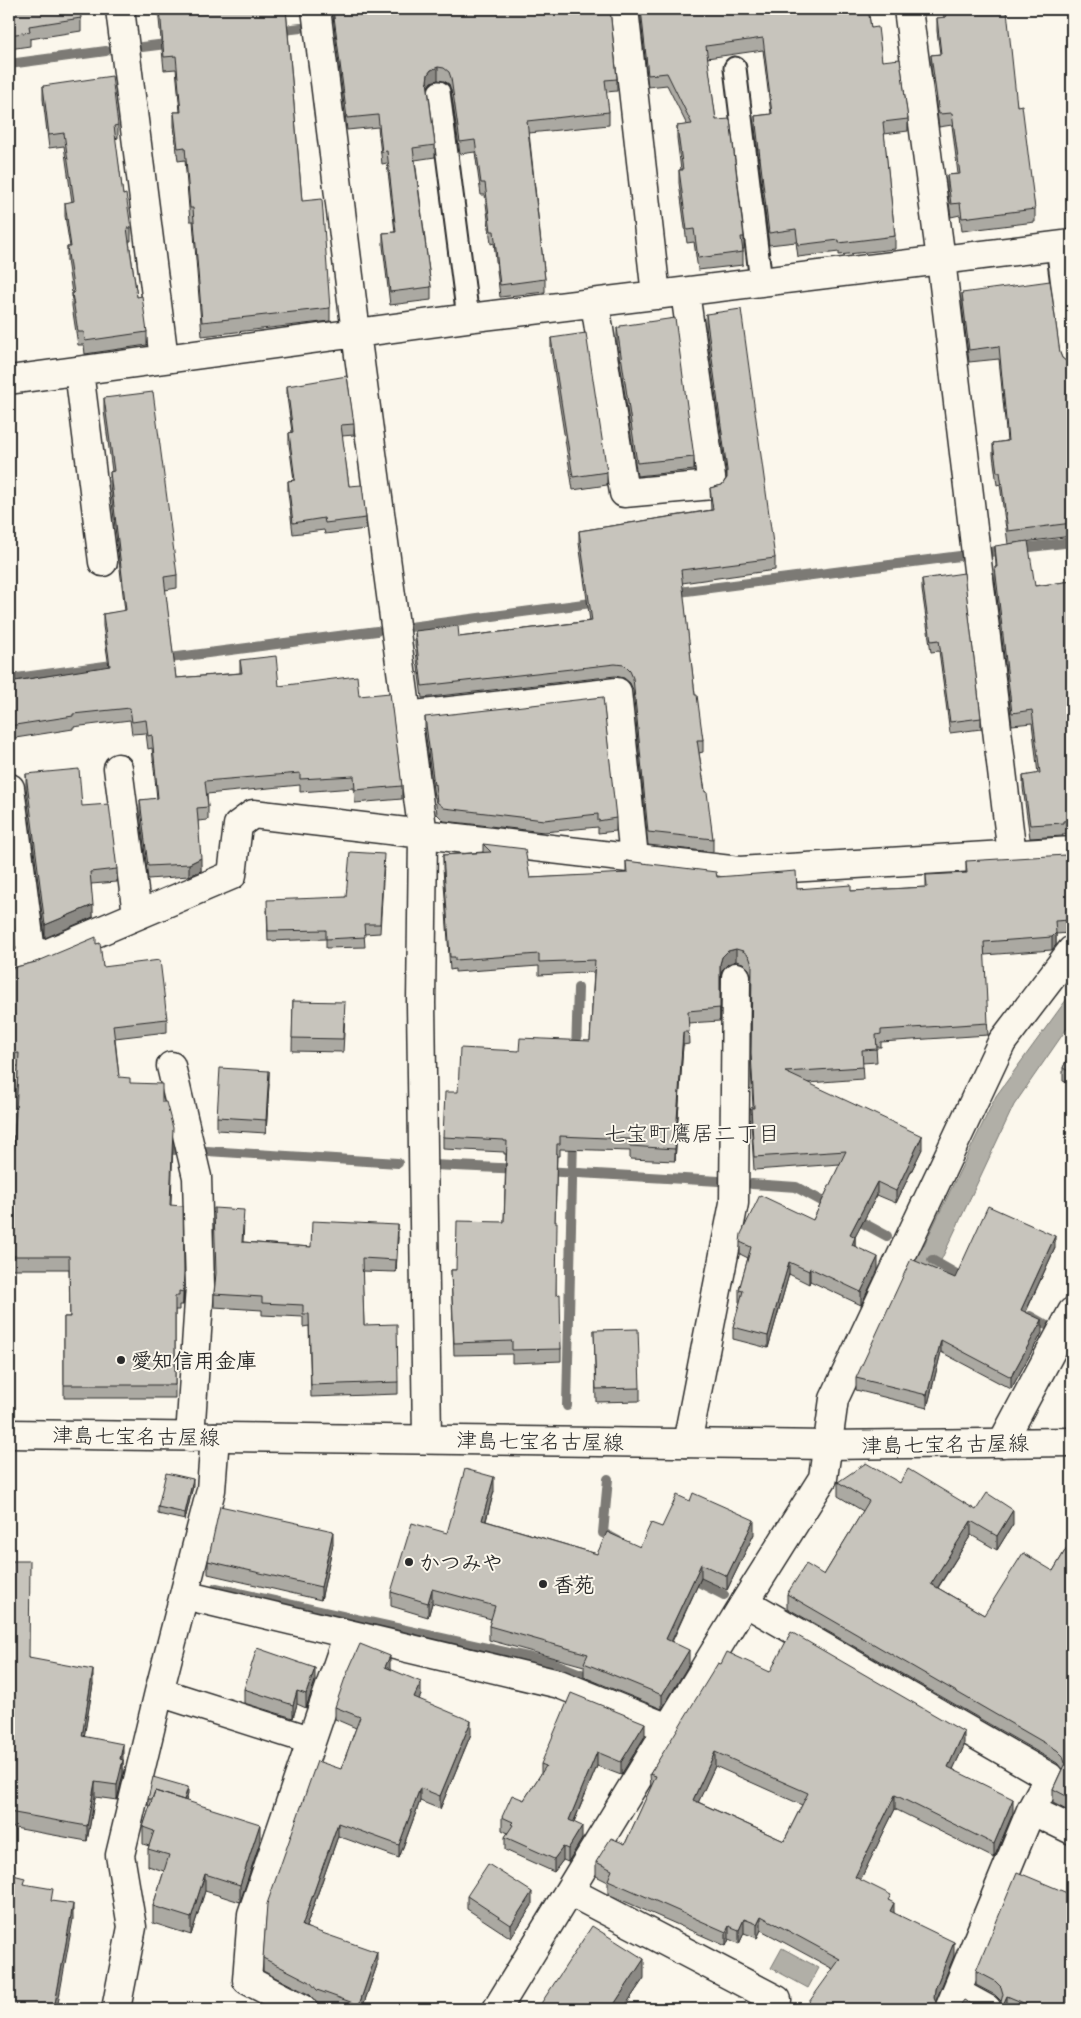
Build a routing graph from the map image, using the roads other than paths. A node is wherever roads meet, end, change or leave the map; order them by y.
1 (120, 9) edge
2 (316, 9) edge
3 (624, 9) edge
4 (908, 9) edge
5 (735, 68) dead end
6 (439, 92) dead end
7 (1065, 245) edge
8 (941, 260) junction
9 (761, 282) junction
10 (685, 292) junction
11 (656, 295) junction
12 (595, 303) junction
13 (468, 318) junction
14 (356, 333) junction
15 (164, 359) junction
16 (1072, 363) edge
17 (78, 371) junction
18 (9, 380) edge
19 (102, 562) dead end
20 (406, 716) junction
21 (118, 768) dead end
22 (10, 788) dead end
23 (422, 836) junction
24 (1072, 851) edge
25 (1012, 855) junction
26 (634, 858) junction
27 (137, 914) junction
28 (1072, 950) edge
29 (20, 963) edge
30 (736, 977) dead end
31 (171, 1066) dead end
32 (1072, 1312) edge
33 (9, 1434) edge
34 (203, 1436) junction
35 (428, 1439) junction
36 (1072, 1442) edge
37 (687, 1443) junction
38 (1002, 1443) junction
39 (827, 1445) junction
40 (184, 1595) junction
41 (745, 1602) junction
42 (348, 1634) junction
43 (159, 1692) junction
44 (668, 1728) junction
45 (310, 1740) junction
46 (1031, 1810) junction
47 (1072, 1830) edge
48 (569, 1891) junction
49 (777, 2000) dead end
50 (953, 2001) edge
51 (116, 2009) edge
52 (303, 2009) edge
53 (497, 2009) edge
54 (987, 2009) edge

1 - 15 street
2 - 14 street
3 - 11 street
4 - 8 street
5 - 9 lane
6 - 13 lane
7 - 8 street
7 - 16 lane
8 - 9 street
8 - 25 street
9 - 10 street
10 - 11 street
10 - 12 street
11 - 12 street
12 - 13 street
13 - 14 street
14 - 15 street
14 - 20 street
15 - 17 street
17 - 18 street
17 - 19 street
20 - 23 street
20 - 26 street
21 - 27 street
22 - 29 street
23 - 26 street
23 - 27 street
23 - 35 street
24 - 25 street
25 - 26 street
27 - 29 street
28 - 39 street
30 - 37 street
31 - 34 street
32 - 38 street
33 - 34 street, 津島七宝名古屋線
34 - 35 street, 津島七宝名古屋線
34 - 40 street
35 - 37 street, 津島七宝名古屋線
36 - 38 street, 津島七宝名古屋線
37 - 39 street, 津島七宝名古屋線
38 - 39 street, 津島七宝名古屋線
39 - 41 street
40 - 42 street
40 - 43 street
41 - 44 street
41 - 46 street
42 - 44 street
42 - 45 street
43 - 45 street
43 - 51 street
44 - 48 street
45 - 52 street
46 - 47 street
46 - 50 street
48 - 49 street
48 - 53 street
50 - 54 street

